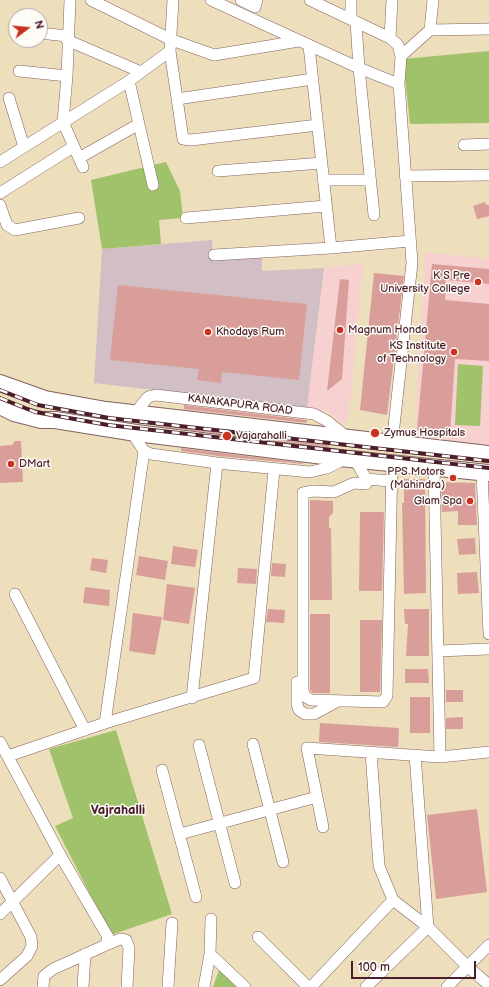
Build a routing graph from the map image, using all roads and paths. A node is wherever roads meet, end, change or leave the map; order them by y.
1 (70, 0) edge
2 (91, 0) edge
3 (173, 0) edge
4 (211, 0) edge
5 (241, 0) edge
6 (257, 0) edge
7 (310, 0) edge
8 (351, 0) edge
9 (392, 0) edge
10 (432, 0) edge
11 (227, 3) edge
12 (354, 21) junction
13 (489, 28) edge
14 (430, 30) junction
15 (48, 35) edge
16 (67, 38) junction
17 (390, 38) junction
18 (299, 41) junction
19 (171, 45) junction
20 (309, 46) junction
21 (401, 56) junction
22 (359, 68) junction
23 (19, 71) dead end
24 (141, 72) junction
25 (67, 76) junction
26 (313, 79) junction
27 (129, 81) junction
28 (399, 84) junction
29 (9, 98) dead end
30 (177, 99) junction
31 (62, 122) junction
32 (139, 124) junction
33 (318, 125) junction
34 (489, 144) edge
35 (464, 145) dead end
36 (24, 147) junction
37 (73, 147) junction
38 (0, 162) edge
39 (322, 163) junction
40 (218, 171) dead end
41 (489, 175) edge
42 (404, 176) junction
43 (323, 180) junction
44 (370, 180) junction
45 (153, 185) dead end
46 (0, 192) edge
47 (0, 205) edge
48 (326, 206) junction
49 (374, 215) dead end
50 (79, 218) dead end
51 (186, 218) dead end
52 (410, 241) junction
53 (331, 248) junction
54 (214, 254) dead end
55 (0, 383) edge
56 (0, 406) edge
57 (135, 414) junction
58 (133, 432) junction
59 (344, 438) junction
60 (392, 444) junction
61 (144, 451) junction
62 (489, 454) edge
63 (348, 459) junction
64 (217, 463) junction
65 (392, 463) junction
66 (434, 468) junction
67 (274, 470) junction
68 (486, 473) edge
69 (366, 479) junction
70 (391, 481) junction
71 (15, 594) dead end
72 (302, 607) junction
73 (489, 634) edge
74 (489, 650) edge
75 (439, 651) junction
76 (296, 663) dead end
77 (297, 678) dead end
78 (192, 698) junction
79 (339, 700) junction
80 (105, 723) junction
81 (85, 730) junction
82 (0, 742) edge
83 (253, 744) dead end
84 (199, 745) dead end
85 (372, 752) junction
86 (489, 752) edge
87 (415, 755) junction
88 (8, 756) junction
89 (440, 757) junction
90 (162, 770) dead end
91 (317, 797) junction
92 (269, 810) junction
93 (219, 824) junction
94 (323, 827) dead end
95 (180, 834) junction
96 (60, 855) junction
97 (283, 862) dead end
98 (0, 878) edge
99 (235, 883) dead end
100 (196, 897) dead end
101 (393, 900) junction
102 (12, 902) junction
103 (0, 914) edge
104 (211, 919) dead end
105 (172, 923) dead end
106 (428, 927) junction
107 (258, 937) dead end
108 (106, 945) junction
109 (489, 945) edge
110 (86, 954) junction
111 (210, 954) junction
112 (467, 966) junction
113 (0, 980) edge
114 (489, 986) edge
115 (43, 987) edge
116 (83, 987) edge
117 (126, 987) edge
118 (168, 987) edge
119 (204, 987) edge
120 (245, 987) edge
121 (310, 987) edge
122 (366, 987) edge
123 (447, 987) edge

1 - 16 street
2 - 19 street
3 - 19 street
4 - 11 street
5 - 6 street
7 - 12 street
8 - 12 street
9 - 17 street
10 - 14 street
11 - 18 street
12 - 17 street
12 - 22 street
13 - 14 street
14 - 21 street
15 - 16 street
16 - 24 street
16 - 25 street
17 - 21 street
18 - 19 street
18 - 20 street
19 - 24 street
19 - 30 street
20 - 22 street
20 - 26 street
21 - 28 street
22 - 28 street
22 - 44 street
23 - 25 street
24 - 27 street
25 - 31 street
26 - 30 street
26 - 33 street
27 - 31 street
27 - 32 street
28 - 42 street
29 - 36 street
30 - 33 street
31 - 36 street
31 - 37 street
32 - 37 street
32 - 45 street
33 - 39 street
34 - 35 street
36 - 38 street
37 - 46 street
39 - 40 street
39 - 43 street
41 - 42 street
42 - 52 street
43 - 44 street
43 - 48 street
44 - 49 street
47 - 50 street
48 - 51 street
48 - 53 street
52 - 53 street
52 - 60 street
53 - 54 street
55 - 57 highway, KANAKAPURA ROAD
56 - 58 highway
57 - 58 highway
57 - 59 highway, KANAKAPURA ROAD
57 - 59 street, KANAKAPURA ROAD
58 - 61 street
58 - 63 highway
59 - 60 highway, KANAKAPURA ROAD
60 - 62 highway, KANAKAPURA ROAD
61 - 64 street
61 - 80 street
63 - 65 highway
63 - 67 street
63 - 69 street
64 - 67 street
64 - 78 street
65 - 66 highway
65 - 70 street
66 - 68 highway
66 - 75 street
67 - 78 street
68 - 73 street
69 - 70 street
69 - 72 street
70 - 79 street
71 - 81 street
72 - 76 street
72 - 79 street
74 - 75 street
75 - 89 street
77 - 79 street
78 - 80 street
80 - 81 street
81 - 88 street
82 - 88 street
83 - 92 street
84 - 93 street
85 - 87 street
85 - 91 street
85 - 101 street
86 - 89 street
87 - 89 street
87 - 106 street
88 - 96 street
90 - 95 street
91 - 92 street
91 - 94 street
92 - 93 street
92 - 97 street
93 - 95 street
93 - 99 street
95 - 100 street
96 - 102 street
96 - 108 street
98 - 102 street
101 - 106 street
101 - 121 street
102 - 103 street
102 - 113 street
104 - 111 street
105 - 118 street
106 - 112 street
106 - 122 street
107 - 121 street
108 - 110 street
108 - 117 street
109 - 112 street
110 - 115 street
110 - 116 street
111 - 119 street
111 - 120 street
112 - 114 street
112 - 123 street

